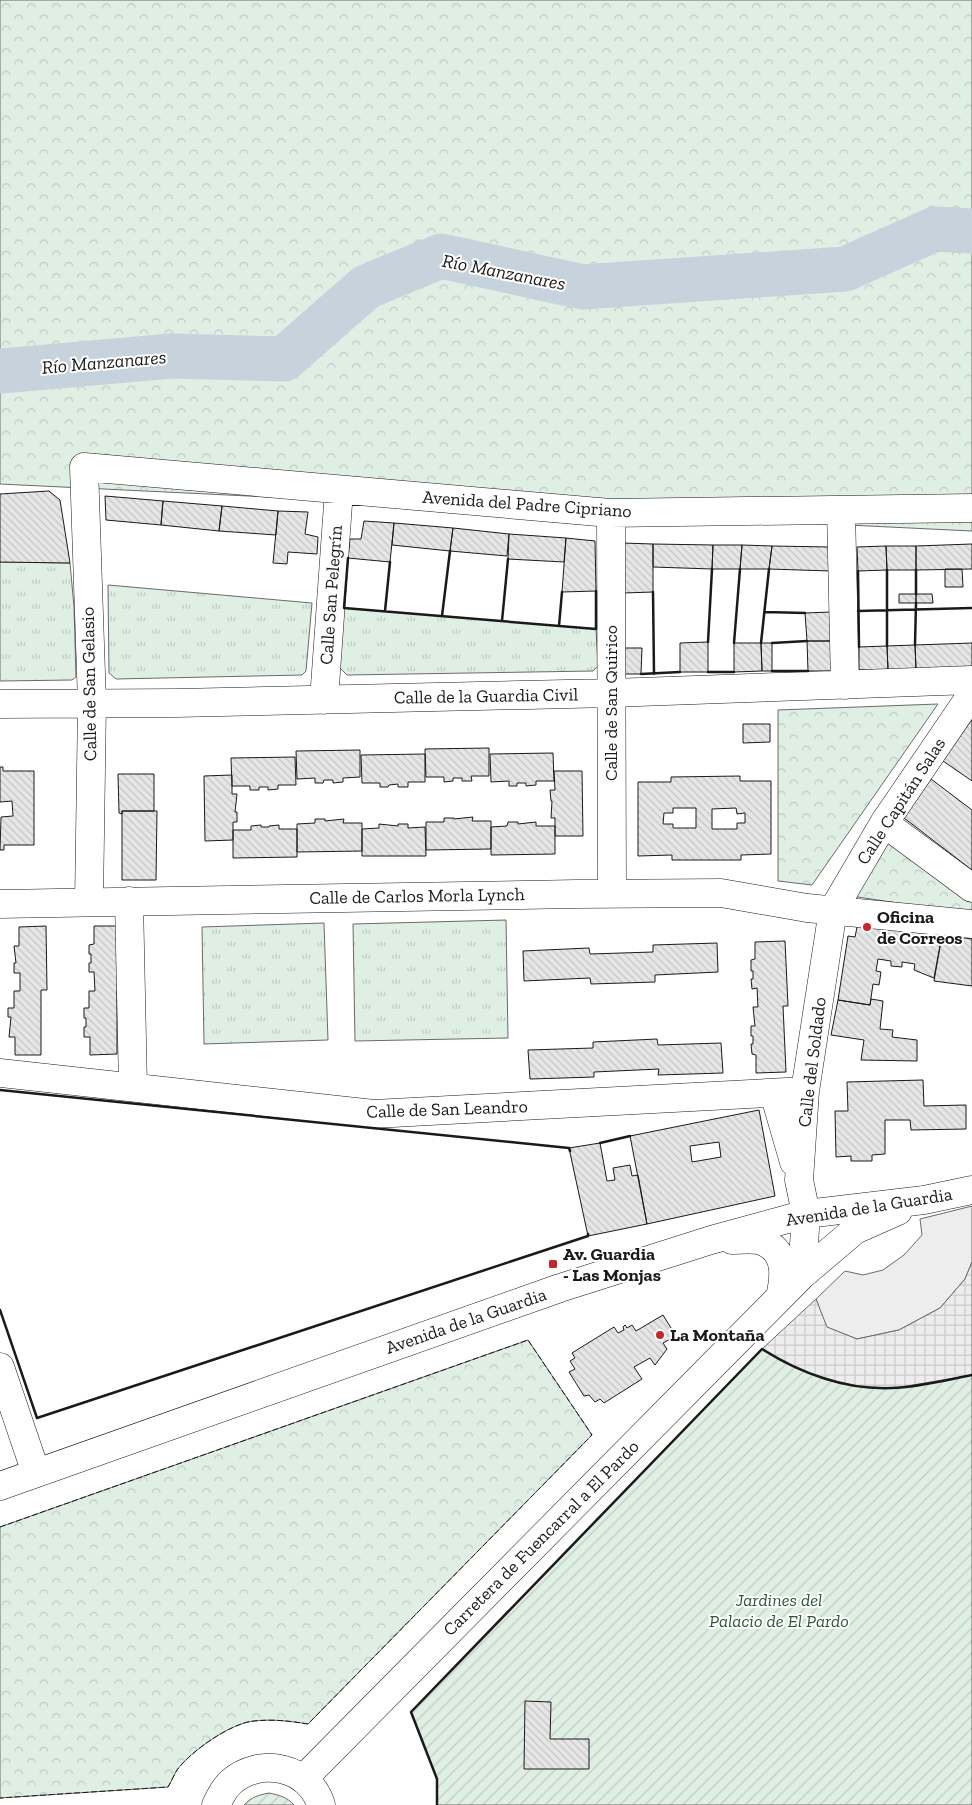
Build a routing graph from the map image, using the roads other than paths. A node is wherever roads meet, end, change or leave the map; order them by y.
1 (84, 467) joint
2 (339, 490) junction
3 (972, 508) edge
4 (841, 510) junction
5 (611, 513) junction
6 (972, 680) edge
7 (845, 685) junction
8 (612, 693) junction
9 (972, 694) edge
10 (324, 700) junction
11 (92, 703) junction
12 (0, 704) edge
13 (884, 823) junction
14 (972, 888) edge
15 (612, 893) junction
16 (129, 901) junction
17 (89, 902) junction
18 (0, 904) edge
19 (833, 910) junction
20 (972, 924) edge
21 (0, 1073) edge
22 (133, 1087) junction
23 (805, 1091) junction
24 (774, 1092) junction
25 (800, 1180) junction
26 (972, 1190) edge
27 (924, 1200) junction
28 (806, 1214) junction
29 (855, 1230) junction
30 (711, 1240) junction
31 (802, 1275) junction
32 (780, 1297) junction
33 (0, 1368) edge
34 (36, 1473) junction
35 (0, 1486) edge
36 (303, 1779) junction
37 (216, 1805) edge
38 (321, 1805) edge

1 - 2 street, Avenida del Padre Cipriano
1 - 11 street, Calle de San Gelasio
2 - 5 street, Avenida del Padre Cipriano
2 - 10 street, Calle San Pelegrín
3 - 4 street, Avenida del Padre Cipriano
4 - 5 street, Avenida del Padre Cipriano
4 - 7 street
5 - 8 street, Calle de San Quirico
6 - 7 street, Calle de la Guardia Civil
7 - 8 street, Calle de la Guardia Civil
8 - 10 street, Calle de la Guardia Civil
8 - 15 street, Calle de San Quirico
9 - 13 street, Calle Capitán Salas
10 - 11 street, Calle de la Guardia Civil
11 - 12 street, Calle de la Guardia Civil
11 - 17 street, Calle de San Gelasio
13 - 14 street
13 - 19 street, Calle Capitán Salas
15 - 16 street, Calle de Carlos Morla Lynch
15 - 19 street, Calle de Carlos Morla Lynch
16 - 17 street, Calle de Carlos Morla Lynch
16 - 22 street
17 - 18 street, Calle de Carlos Morla Lynch
19 - 20 street, Calle de Carlos Morla Lynch
19 - 23 street, Calle del Soldado
21 - 22 street, Calle de San Leandro
22 - 24 street, Calle de San Leandro
23 - 24 street, Calle de San Leandro
23 - 25 street, Calle del Soldado
24 - 25 street
25 - 28 street, Calle del Soldado
26 - 27 street, Avenida de la Guardia
27 - 28 street, Avenida de la Guardia
27 - 29 street, Carretera de Fuencarral a El Pardo
28 - 29 street
28 - 30 street, Avenida de la Guardia
28 - 31 street
29 - 31 street, Carretera de Fuencarral a El Pardo
30 - 32 street
30 - 34 street, Avenida de la Guardia
31 - 32 street, Carretera de Fuencarral a El Pardo
32 - 36 street, Carretera de Fuencarral a El Pardo
33 - 34 street
34 - 35 street, Avenida de la Guardia
36 - 37 street
36 - 38 street

